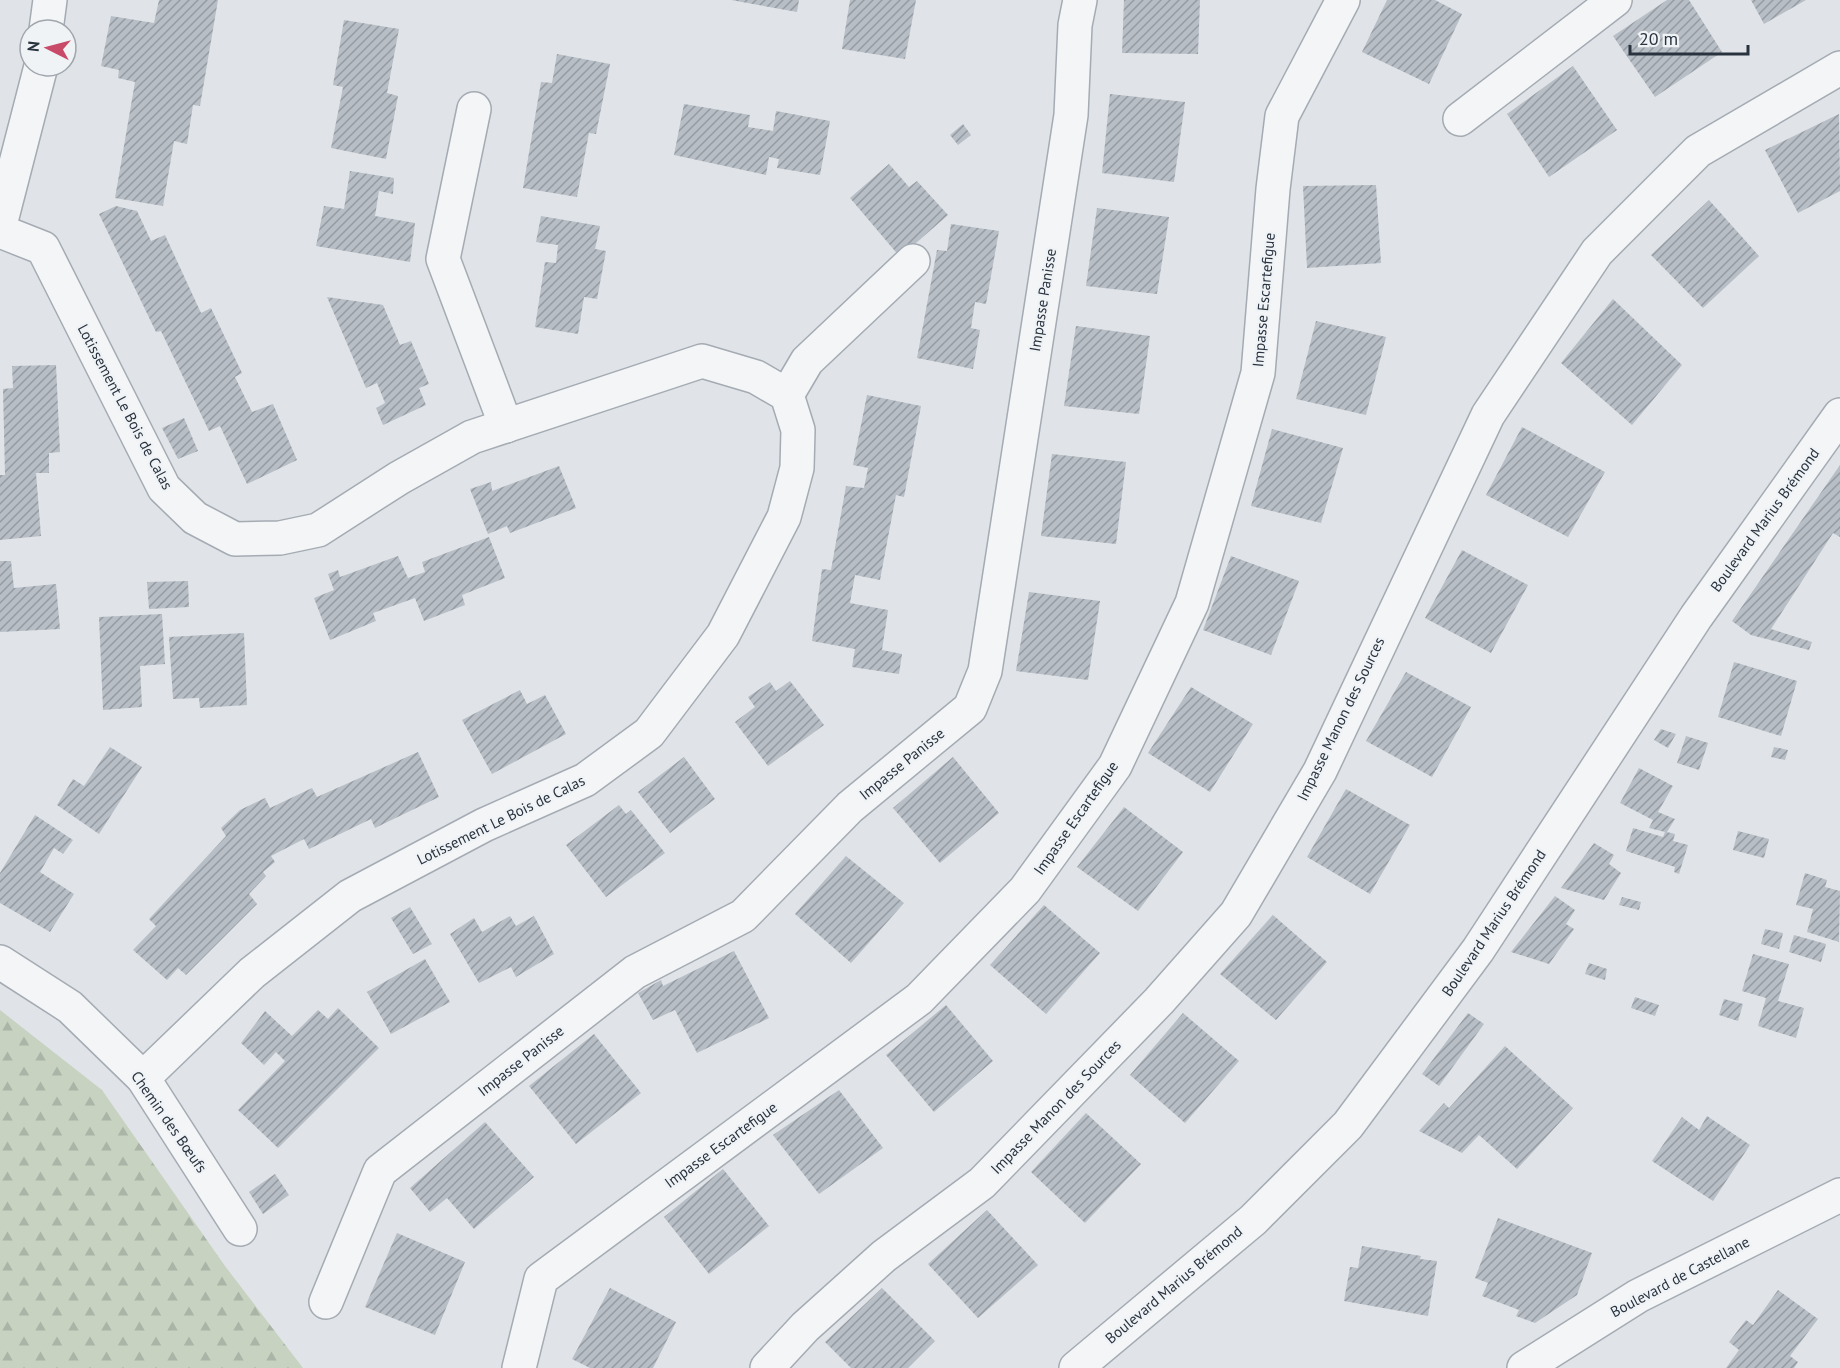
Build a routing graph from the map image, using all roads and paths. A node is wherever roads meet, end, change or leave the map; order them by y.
1 (50, 0) edge
2 (1080, 0) edge
3 (1343, 0) edge
4 (1615, 0) edge
5 (48, 18) edge
6 (1840, 68) edge
7 (38, 78) edge
8 (474, 110) dead end
9 (1460, 118) dead end
10 (0, 225) edge
11 (0, 231) edge
12 (913, 261) dead end
13 (787, 395) junction
14 (1840, 415) edge
15 (506, 426) junction
16 (0, 962) edge
17 (143, 1078) junction
18 (1840, 1195) edge
19 (240, 1229) dead end
20 (326, 1302) dead end
21 (519, 1368) edge
22 (767, 1368) edge
23 (1076, 1368) edge
24 (1524, 1368) edge

1 - 5 street
2 - 20 street, Impasse Panisse
3 - 21 street, Impasse Escartefigue
4 - 9 street
6 - 22 street, Impasse Manon des Sources
7 - 10 street
8 - 15 street
11 - 15 street, Lotissement Le Bois de Calas
12 - 13 street
13 - 15 street, Lotissement Le Bois de Calas
13 - 17 street, Lotissement Le Bois de Calas
14 - 23 street, Boulevard Marius Brémond
16 - 17 street, Chemin des Bœufs
17 - 19 street, Chemin des Bœufs
18 - 24 street, Boulevard de Castellane

